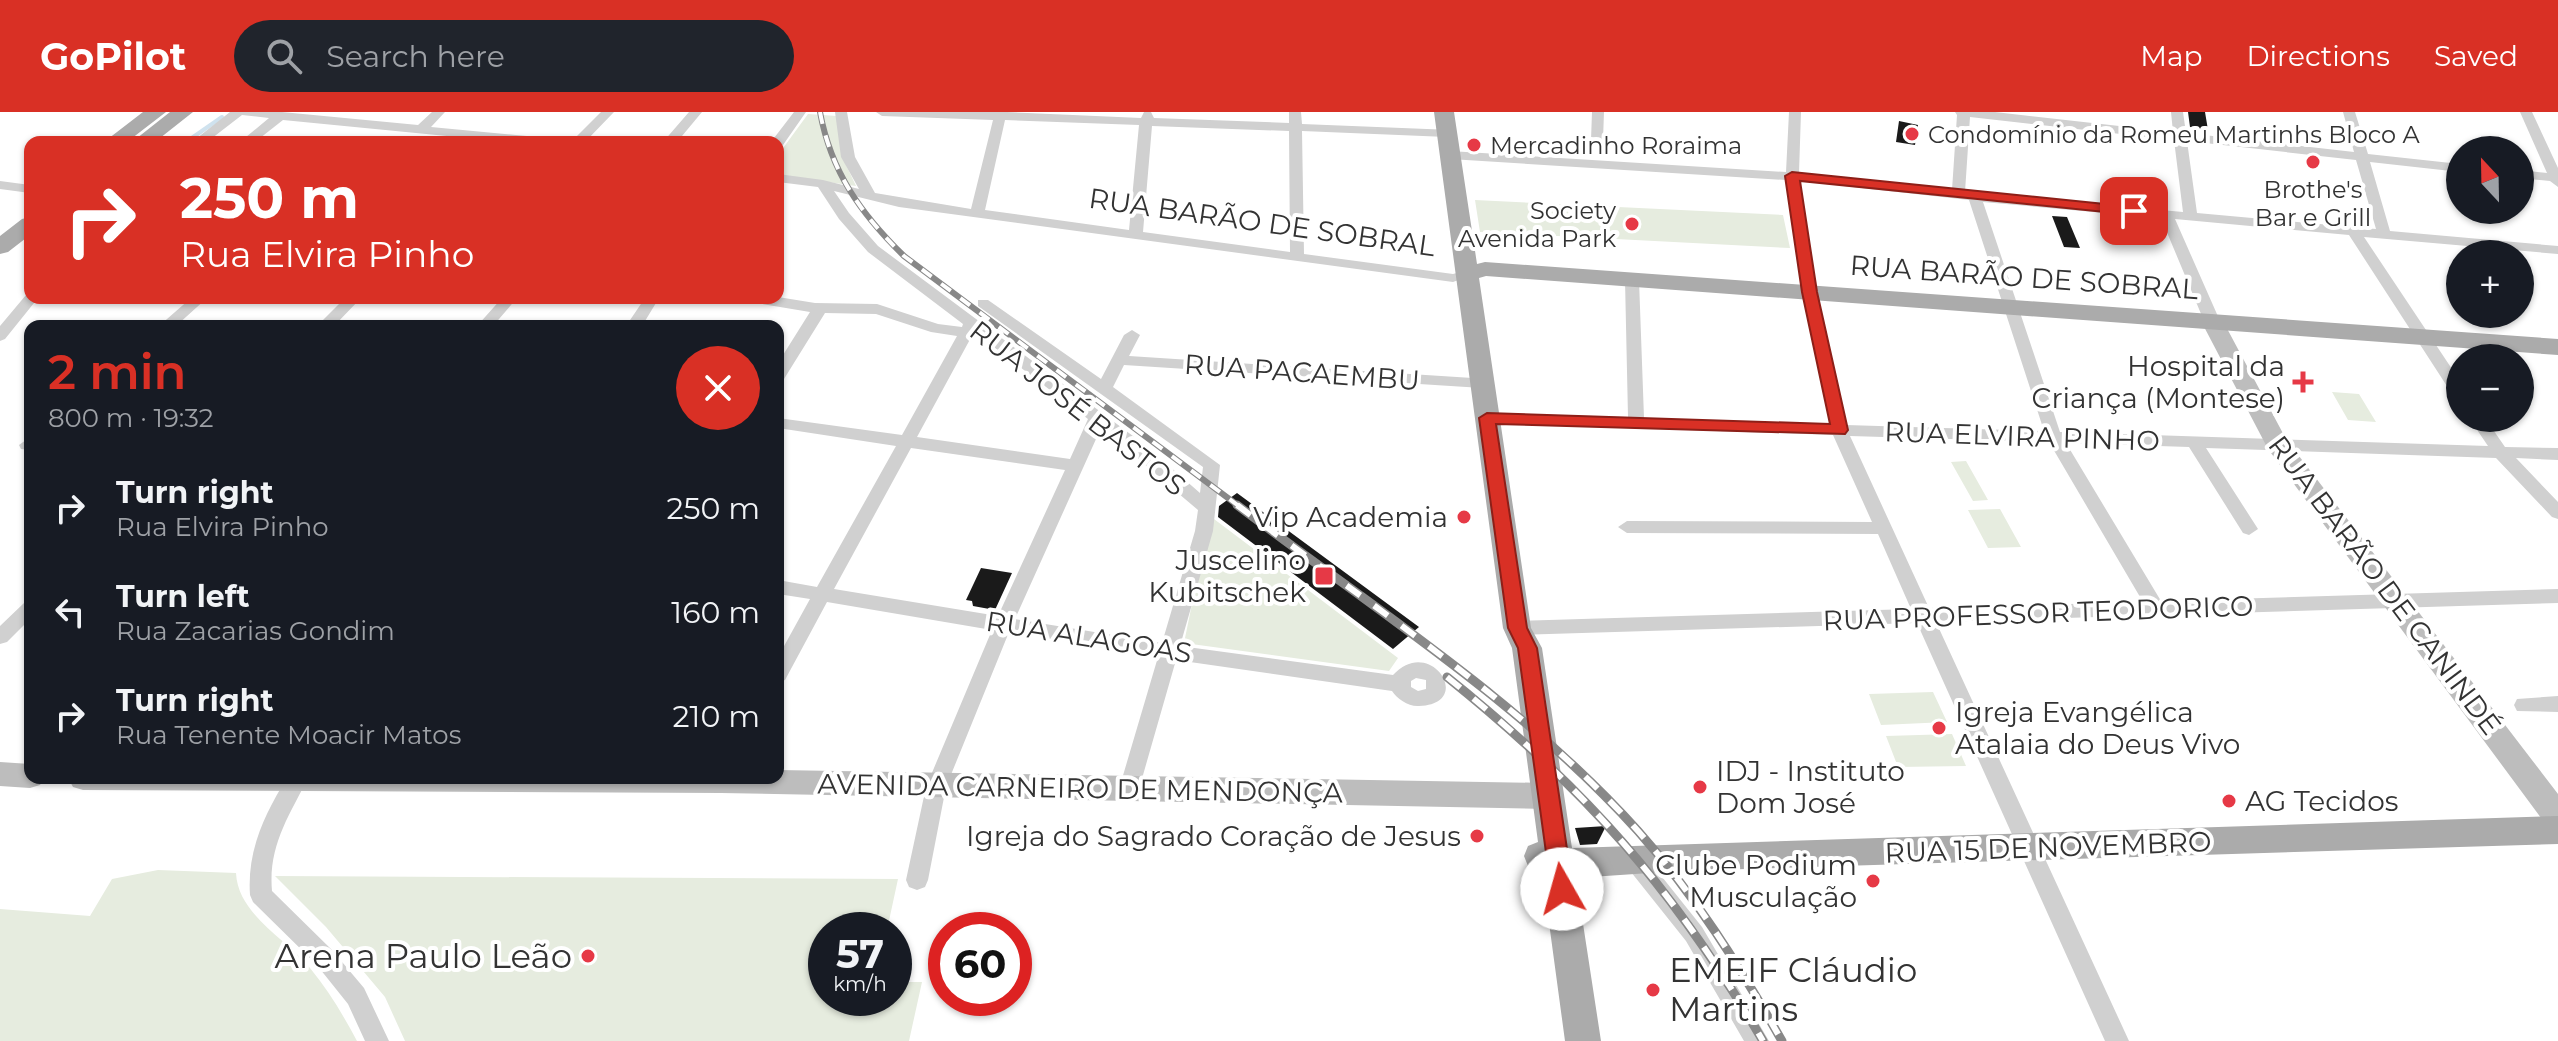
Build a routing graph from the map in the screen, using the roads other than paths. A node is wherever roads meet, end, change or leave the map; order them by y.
1 (156, 112) edge
2 (183, 112) edge
3 (240, 112) edge
4 (439, 112) edge
5 (608, 112) edge
6 (696, 112) edge
7 (800, 112) edge
8 (841, 112) edge
9 (882, 112) edge
10 (1295, 112) edge
11 (1598, 112) edge
12 (1795, 112) edge
13 (1963, 112) edge
14 (2177, 112) edge
15 (2349, 112) edge
16 (2526, 112) edge
17 (1000, 114) edge
18 (280, 116) junction
19 (1148, 118) edge
20 (1295, 128) junction
21 (400, 129) junction
22 (420, 130) junction
23 (1447, 133) edge
24 (122, 136) edge
25 (150, 136) edge
26 (207, 136) edge
27 (255, 136) edge
28 (392, 136) edge
29 (475, 136) edge
30 (584, 136) edge
31 (675, 136) edge
32 (782, 136) edge
33 (2180, 136) junction
34 (1597, 140) dead end
35 (2364, 158) junction
36 (2446, 167) edge
37 (1792, 176) junction
38 (2534, 176) edge
39 (784, 179) edge
40 (2557, 180) edge
41 (823, 184) junction
42 (0, 185) edge
43 (24, 188) edge
44 (869, 195) junction
45 (1958, 195) junction
46 (1975, 197) junction
47 (24, 207) edge
48 (977, 213) junction
49 (2166, 214) junction
50 (2190, 215) junction
51 (0, 225) edge
52 (24, 229) edge
53 (2353, 231) junction
54 (2384, 234) junction
55 (1136, 235) junction
56 (0, 247) edge
57 (2558, 250) edge
58 (1297, 257) junction
59 (1468, 274) junction
60 (1632, 280) junction
61 (1810, 292) junction
62 (784, 302) edge
63 (983, 303) dead end
64 (26, 304) edge
65 (193, 304) edge
66 (348, 304) edge
67 (505, 304) edge
68 (2010, 307) junction
69 (820, 308) junction
70 (174, 320) edge
71 (331, 320) edge
72 (490, 320) edge
73 (2212, 321) junction
74 (968, 328) junction
75 (1132, 335) dead end
76 (0, 336) edge
77 (2422, 337) junction
78 (2558, 347) edge
79 (784, 351) edge
80 (795, 352) junction
81 (1121, 360) junction
82 (784, 367) edge
83 (2446, 372) edge
84 (1482, 383) junction
85 (1103, 390) junction
86 (1097, 418) junction
87 (1487, 418) junction
88 (1636, 423) junction
89 (784, 424) edge
90 (1839, 430) junction
91 (2487, 432) edge
92 (2054, 437) junction
93 (2193, 441) junction
94 (906, 442) junction
95 (2276, 443) junction
96 (2501, 453) junction
97 (2558, 454) edge
98 (1075, 466) junction
99 (1207, 508) junction
100 (2558, 513) edge
101 (1627, 527) dead end
102 (1884, 528) junction
103 (2249, 529) dead end
104 (784, 588) edge
105 (823, 594) junction
106 (2558, 596) edge
107 (2396, 603) junction
108 (2156, 608) junction
109 (24, 614) edge
110 (1922, 617) junction
111 (1004, 623) junction
112 (1517, 628) junction
113 (0, 637) edge
114 (1170, 652) junction
115 (784, 664) edge
116 (1399, 684) dead end
117 (2558, 704) edge
118 (2524, 705) dead end
119 (0, 774) edge
120 (24, 776) edge
121 (784, 782) edge
122 (294, 784) edge
123 (936, 787) junction
124 (1129, 789) junction
125 (1540, 796) junction
126 (2558, 817) edge
127 (2558, 830) edge
128 (2031, 848) junction
129 (1549, 860) junction
130 (1635, 860) junction
131 (917, 880) dead end
132 (377, 1041) edge
133 (1564, 1041) edge
134 (1583, 1041) edge
135 (1757, 1041) edge
136 (2117, 1041) edge

1 - 24 main road
2 - 25 main road
3 - 18 street
3 - 26 street
4 - 22 street
5 - 30 street
6 - 31 street
7 - 32 street
8 - 44 street
9 - 17 street
10 - 20 street
11 - 34 street
12 - 37 street
13 - 33 street
13 - 45 street
14 - 33 street
15 - 35 street
16 - 40 street
17 - 19 street
17 - 48 street
18 - 21 street
18 - 27 street
19 - 20 street
19 - 55 street
20 - 23 street
20 - 58 street
21 - 22 street
21 - 28 street
22 - 29 street
23 - 37 street
23 - 59 main road
33 - 35 street
33 - 50 street
35 - 36 street
35 - 54 street
37 - 45 street
37 - 61 street
38 - 40 street
39 - 41 street, RUA BARÃO DE SOBRAL
41 - 44 street, RUA BARÃO DE SOBRAL
41 - 74 street, RUA JOSÉ BASTOS
42 - 43 street
44 - 48 street, RUA BARÃO DE SOBRAL
45 - 46 street
46 - 49 street
46 - 68 street
47 - 51 main road
48 - 55 street, RUA BARÃO DE SOBRAL
49 - 50 street
49 - 73 street, RUA BARÃO DE CANINDÉ
50 - 53 street
52 - 56 main road
53 - 54 street
53 - 77 street
54 - 57 street
55 - 58 street, RUA BARÃO DE SOBRAL
58 - 59 street, RUA BARÃO DE SOBRAL
59 - 60 main road, RUA BARÃO DE SOBRAL
59 - 84 main road
60 - 61 main road, RUA BARÃO DE SOBRAL
60 - 88 street
61 - 68 main road, RUA BARÃO DE SOBRAL
61 - 90 street
62 - 69 street
63 - 85 street, RUA JOSÉ BASTOS
64 - 76 street
65 - 70 street
66 - 71 street
67 - 72 street
68 - 73 main road, RUA BARÃO DE SOBRAL
68 - 92 street
69 - 74 street
69 - 80 street
73 - 77 main road, RUA BARÃO DE SOBRAL
73 - 95 main road, RUA BARÃO DE CANINDÉ
74 - 86 street, RUA JOSÉ BASTOS
74 - 94 street
75 - 81 street
77 - 78 main road, RUA BARÃO DE SOBRAL
77 - 83 street
79 - 80 street
80 - 82 street
81 - 84 street, RUA PACAEMBU
81 - 85 street
84 - 87 main road
85 - 99 street, RUA JOSÉ BASTOS
86 - 98 street
86 - 99 street, RUA JOSÉ BASTOS
87 - 88 street, RUA ELVIRA PINHO
87 - 112 main road
88 - 90 street, RUA ELVIRA PINHO
89 - 94 street
90 - 92 street, RUA ELVIRA PINHO
90 - 102 street
91 - 96 street
92 - 93 street, RUA ELVIRA PINHO
92 - 108 street
93 - 95 street, RUA ELVIRA PINHO
93 - 103 street
94 - 98 street
94 - 105 street
95 - 96 street, RUA ELVIRA PINHO
95 - 107 main road, RUA BARÃO DE CANINDÉ
96 - 97 street, RUA ELVIRA PINHO
96 - 100 street
98 - 111 street
99 - 114 street
101 - 102 street
102 - 110 street
104 - 105 street, RUA ALAGOAS
105 - 111 street, RUA ALAGOAS
105 - 115 street
106 - 107 street, RUA PROFESSOR TEODORICO
107 - 108 street, RUA PROFESSOR TEODORICO
107 - 126 main road, RUA BARÃO DE CANINDÉ
108 - 110 street, RUA PROFESSOR TEODORICO
109 - 113 street
110 - 112 street, RUA PROFESSOR TEODORICO
110 - 128 street
111 - 114 street, RUA ALAGOAS
111 - 123 street
112 - 125 main road
114 - 116 street, RUA ALAGOAS
114 - 124 street
117 - 118 street
119 - 120 main road
121 - 123 main road, AVENIDA CARNEIRO DE MENDONÇA
122 - 132 street
123 - 124 main road, AVENIDA CARNEIRO DE MENDONÇA
123 - 131 street
124 - 125 main road, AVENIDA CARNEIRO DE MENDONÇA
125 - 129 main road
127 - 128 main road, RUA 15 DE NOVEMBRO
128 - 130 main road, RUA 15 DE NOVEMBRO
128 - 136 street
129 - 130 main road, RUA 15 DE NOVEMBRO
129 - 133 main road
129 - 134 main road
130 - 135 street

